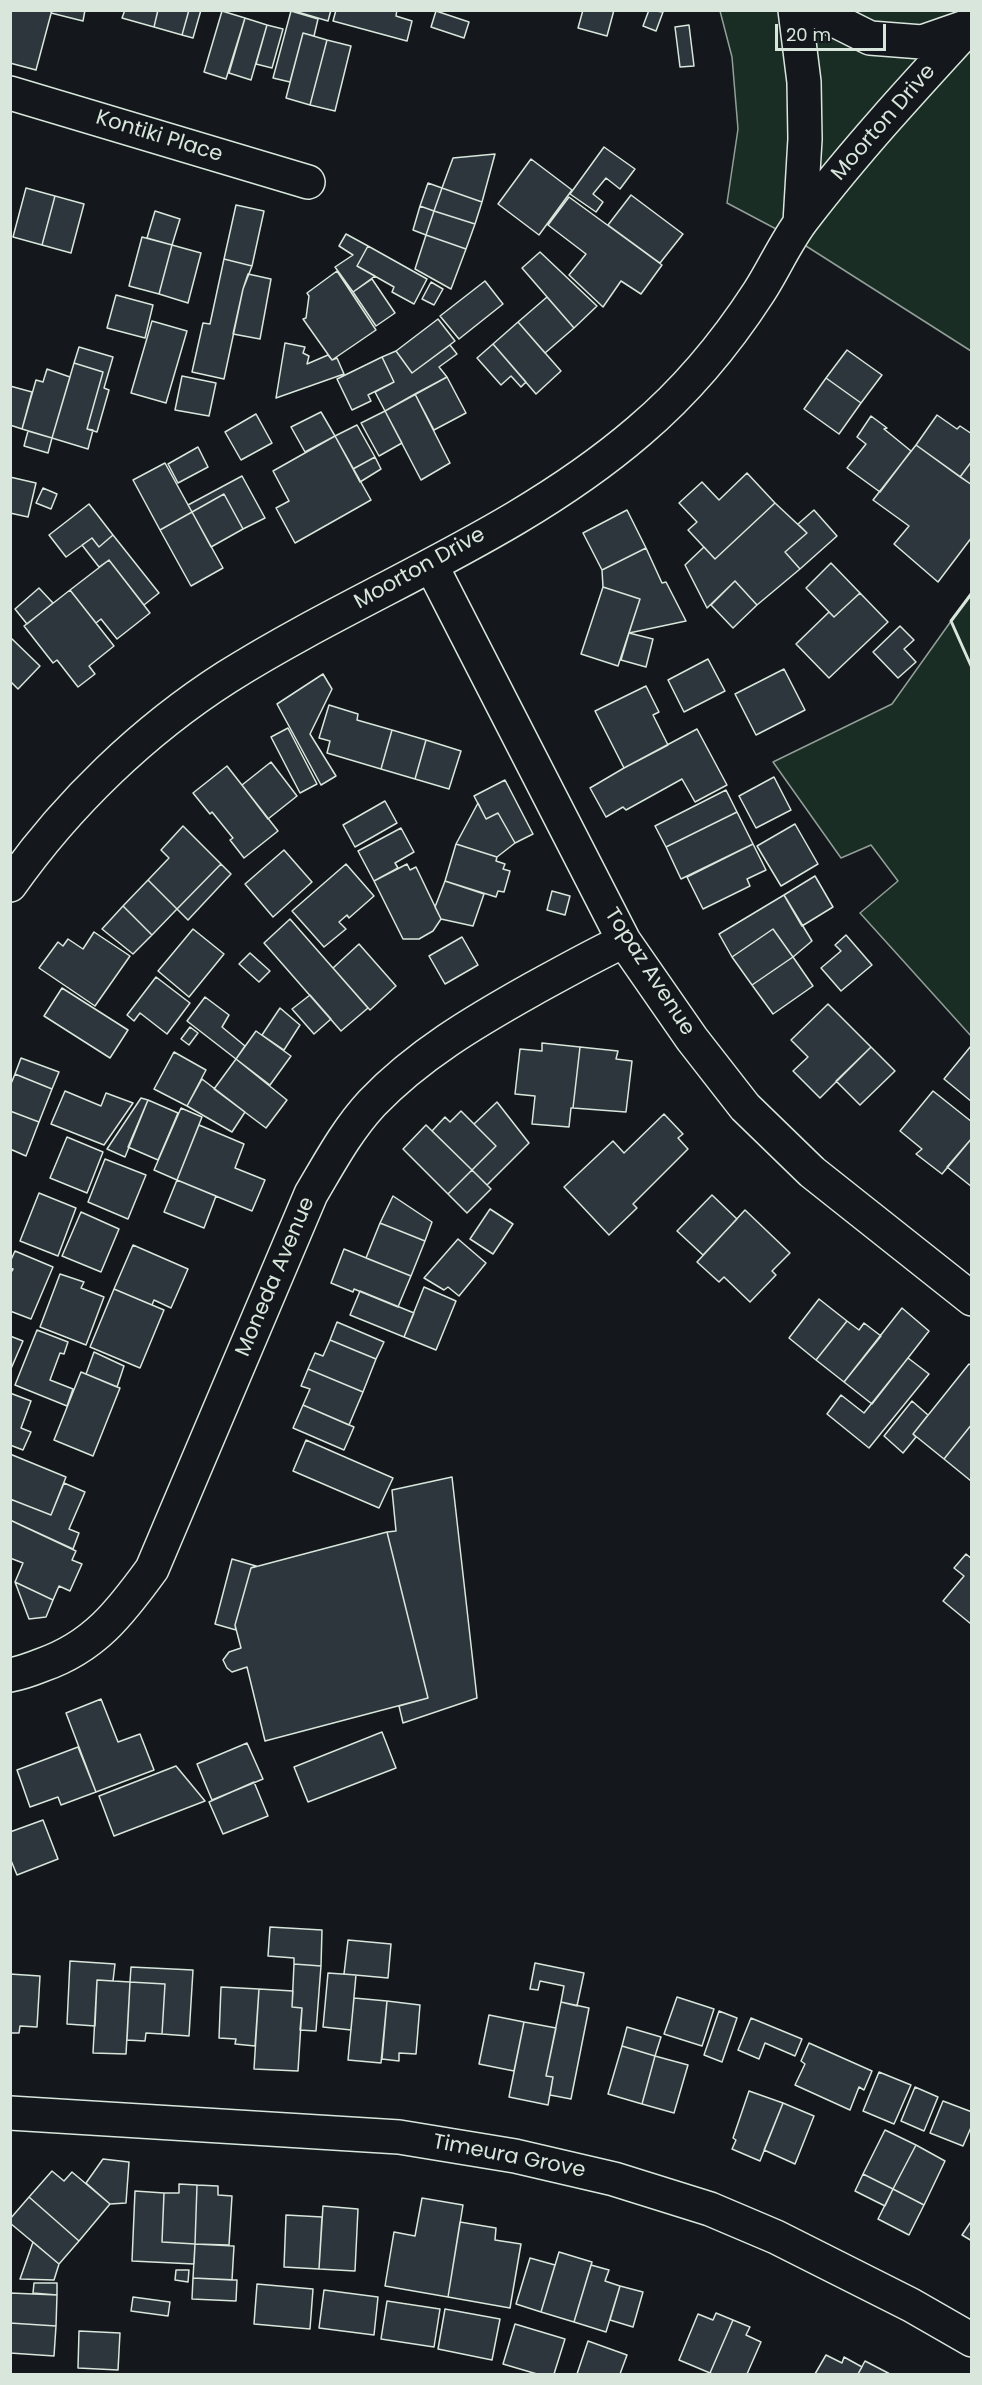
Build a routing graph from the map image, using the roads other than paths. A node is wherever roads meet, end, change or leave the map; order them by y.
1 (795, 10) edge
2 (821, 10) edge
3 (971, 25) edge
4 (10, 93) edge
5 (308, 182) dead end
6 (800, 223) junction
7 (431, 565) junction
8 (10, 885) edge
9 (624, 940) junction
10 (972, 1299) edge
11 (10, 1675) edge
12 (10, 2113) edge
13 (972, 2340) edge

1 - 6 street, Moorton Drive
2 - 3 street
3 - 6 street, Moorton Drive
4 - 5 street, Kontiki Place
6 - 7 street, Moorton Drive
7 - 8 street, Moorton Drive
7 - 9 street, Topaz Avenue
9 - 10 street, Topaz Avenue
9 - 11 street, Moneda Avenue
12 - 13 street, Timeura Grove

